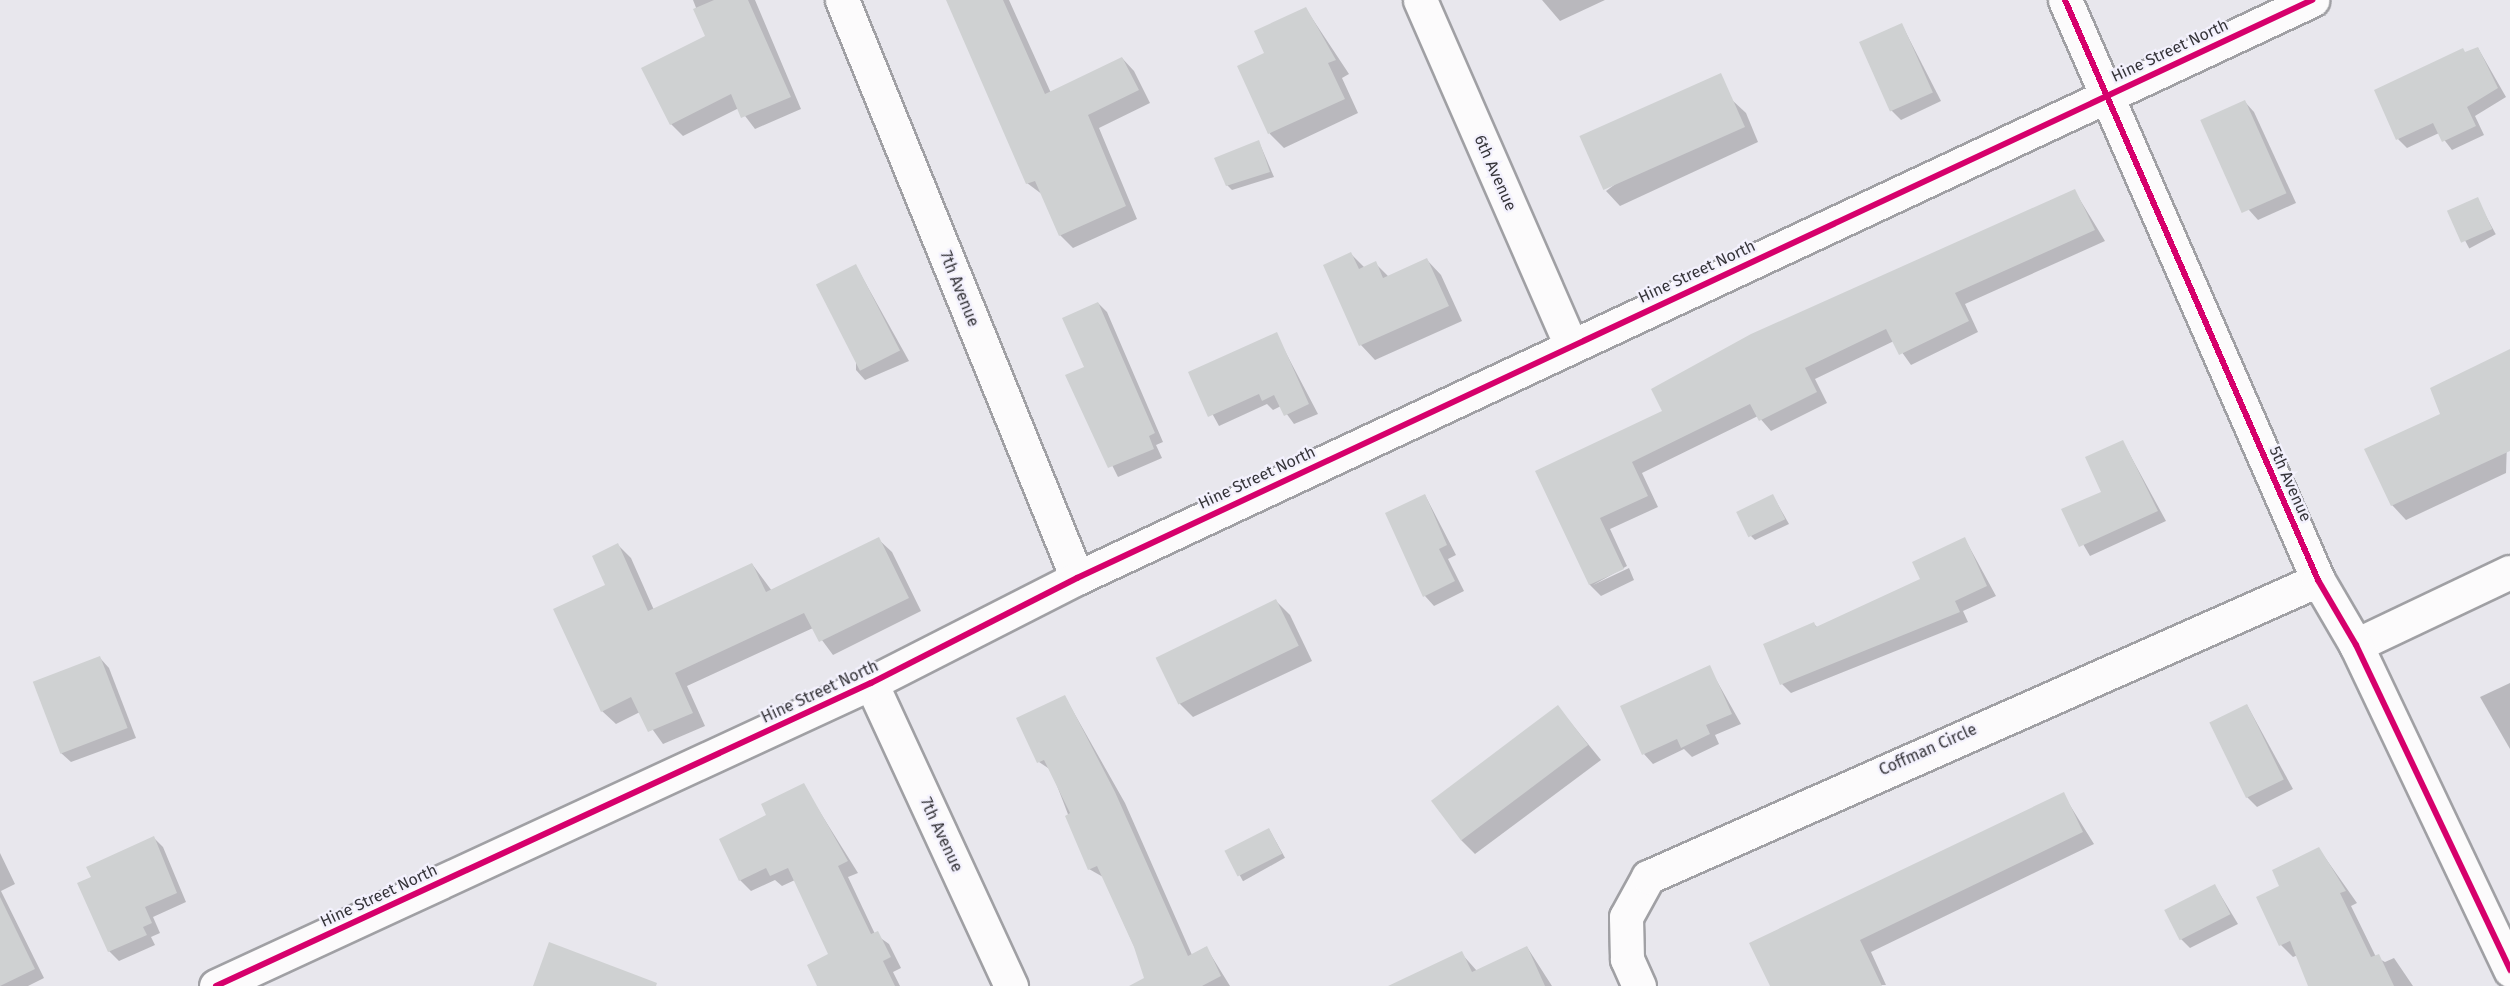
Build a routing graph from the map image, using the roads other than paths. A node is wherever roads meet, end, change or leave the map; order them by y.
1 (842, 0) edge
2 (1420, 0) edge
3 (2065, 0) edge
4 (2312, 0) edge
5 (2106, 96) junction
6 (1571, 345) junction
7 (2510, 572) edge
8 (1077, 578) junction
9 (2318, 580) junction
10 (2356, 645) junction
11 (871, 683) junction
12 (2510, 970) edge
13 (216, 986) edge
14 (1011, 986) edge
15 (1639, 986) edge

1 - 8 street, 7th Avenue
2 - 6 street, 6th Avenue
3 - 5 street, 5th Avenue
4 - 5 street, Hine Street North
5 - 6 street, Hine Street North
5 - 9 street, 5th Avenue
6 - 8 street, Hine Street North
7 - 10 street
8 - 11 street, Hine Street North
9 - 10 street, 5th Avenue
9 - 15 street, Coffman Circle
10 - 12 street, 5th Avenue
11 - 13 street, Hine Street North
11 - 14 street, 7th Avenue

